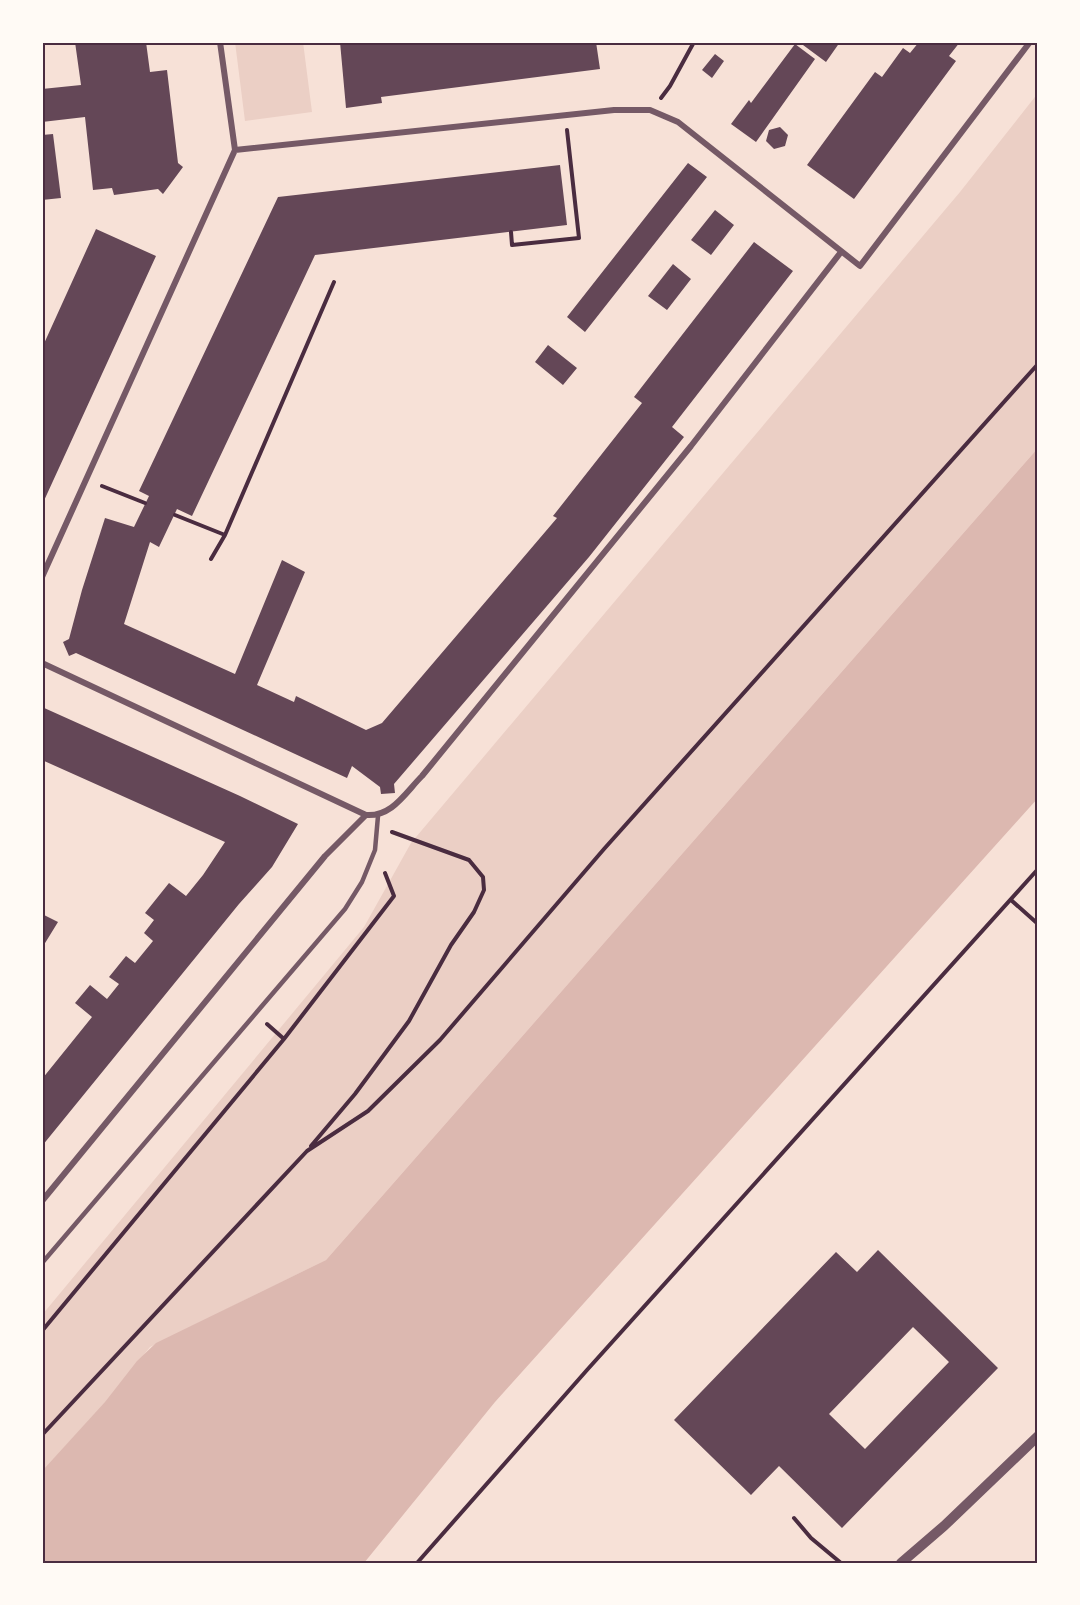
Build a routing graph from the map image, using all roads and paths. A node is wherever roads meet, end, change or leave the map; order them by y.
1 (220, 42) edge
2 (694, 42) edge
3 (1030, 42) edge
4 (650, 110) junction
5 (565, 115) junction
6 (235, 150) junction
7 (511, 232) dead end
8 (841, 252) junction
9 (334, 282) dead end
10 (1038, 364) edge
11 (87, 480) junction
12 (145, 503) dead end
13 (174, 515) dead end
14 (225, 535) junction
15 (211, 559) dead end
16 (42, 577) edge
17 (42, 663) edge
18 (366, 815) junction
19 (378, 816) junction
20 (377, 826) junction
21 (375, 850) junction
22 (1038, 869) edge
23 (1011, 900) junction
24 (1038, 924) edge
25 (308, 1150) junction
26 (42, 1201) edge
27 (42, 1263) edge
28 (42, 1331) edge
29 (43, 1432) edge
30 (1038, 1436) edge
31 (794, 1518) dead end
32 (417, 1563) edge
33 (841, 1563) edge
34 (901, 1563) edge

1 - 6 street
2 - 4 path
3 - 8 street
4 - 5 street
4 - 8 street
5 - 6 street
5 - 7 path
6 - 11 street
8 - 19 street
9 - 14 path
10 - 25 path
11 - 12 path
11 - 16 street
13 - 14 path
14 - 15 path
17 - 18 street
18 - 19 street
18 - 26 street
19 - 20 lane
20 - 21 lane
20 - 25 path
21 - 27 lane
21 - 28 path
22 - 23 path
23 - 24 path
23 - 32 path
25 - 29 path
30 - 34 street
31 - 33 path

